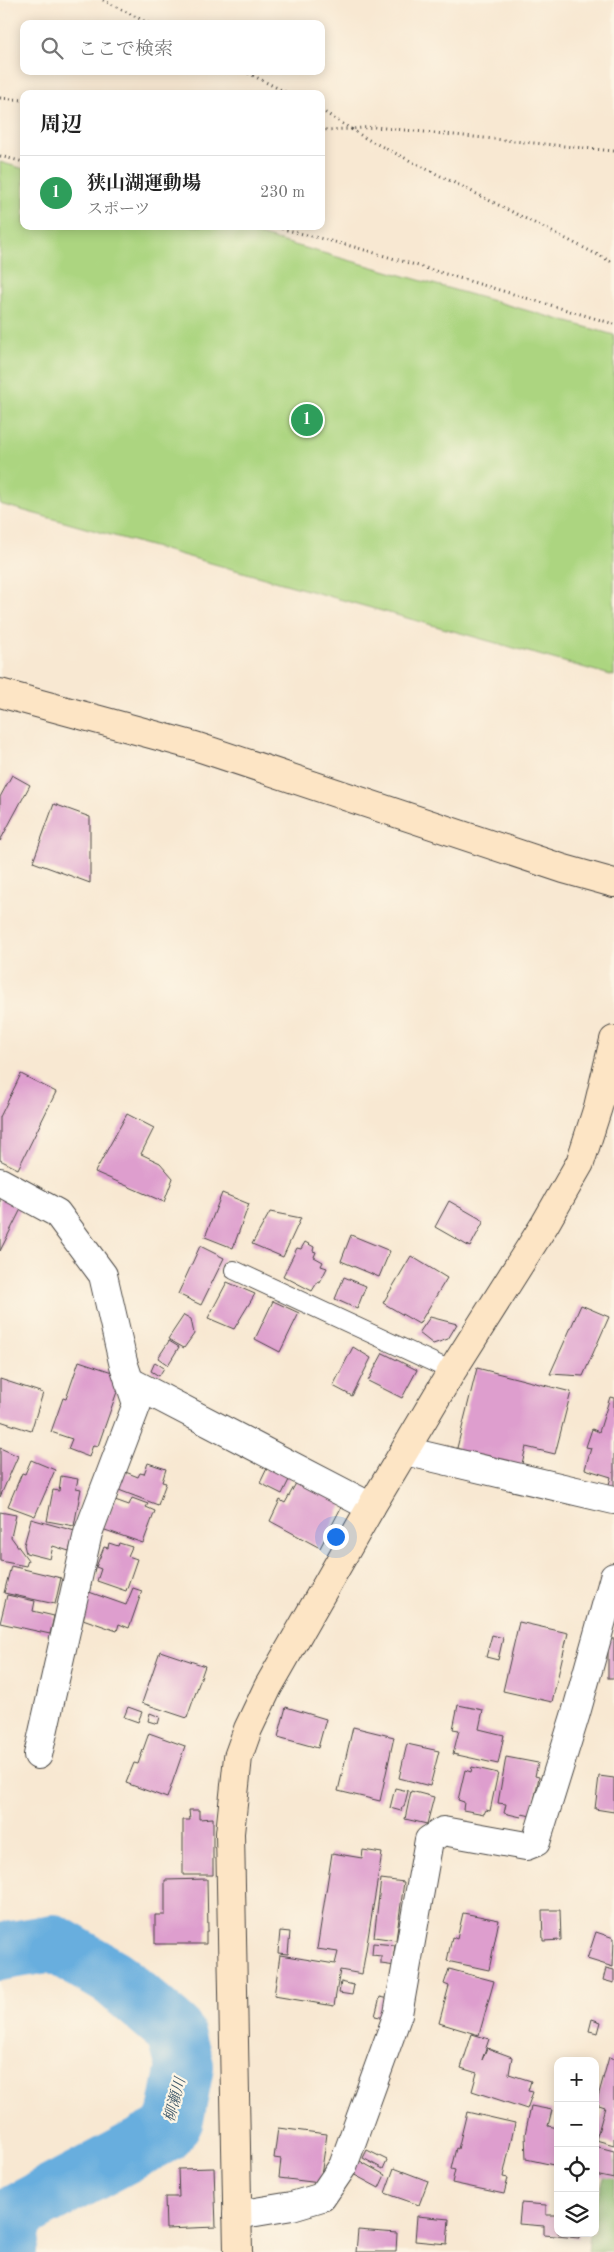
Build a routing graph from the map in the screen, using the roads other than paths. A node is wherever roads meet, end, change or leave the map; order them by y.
1 (0, 693) edge
2 (614, 883) edge
3 (614, 1040) edge
4 (0, 1182) edge
5 (234, 1270) dead end
6 (452, 1372) junction
7 (130, 1381) junction
8 (405, 1451) junction
9 (614, 1500) edge
10 (371, 1507) junction
11 (614, 1577) edge
12 (38, 1755) dead end
13 (237, 2215) junction
14 (238, 2252) edge

1 - 2 street
3 - 6 street
4 - 7 street
5 - 6 lane
6 - 8 street
7 - 10 street
7 - 12 street
8 - 9 street
8 - 10 street
10 - 13 street
11 - 13 street
13 - 14 street

